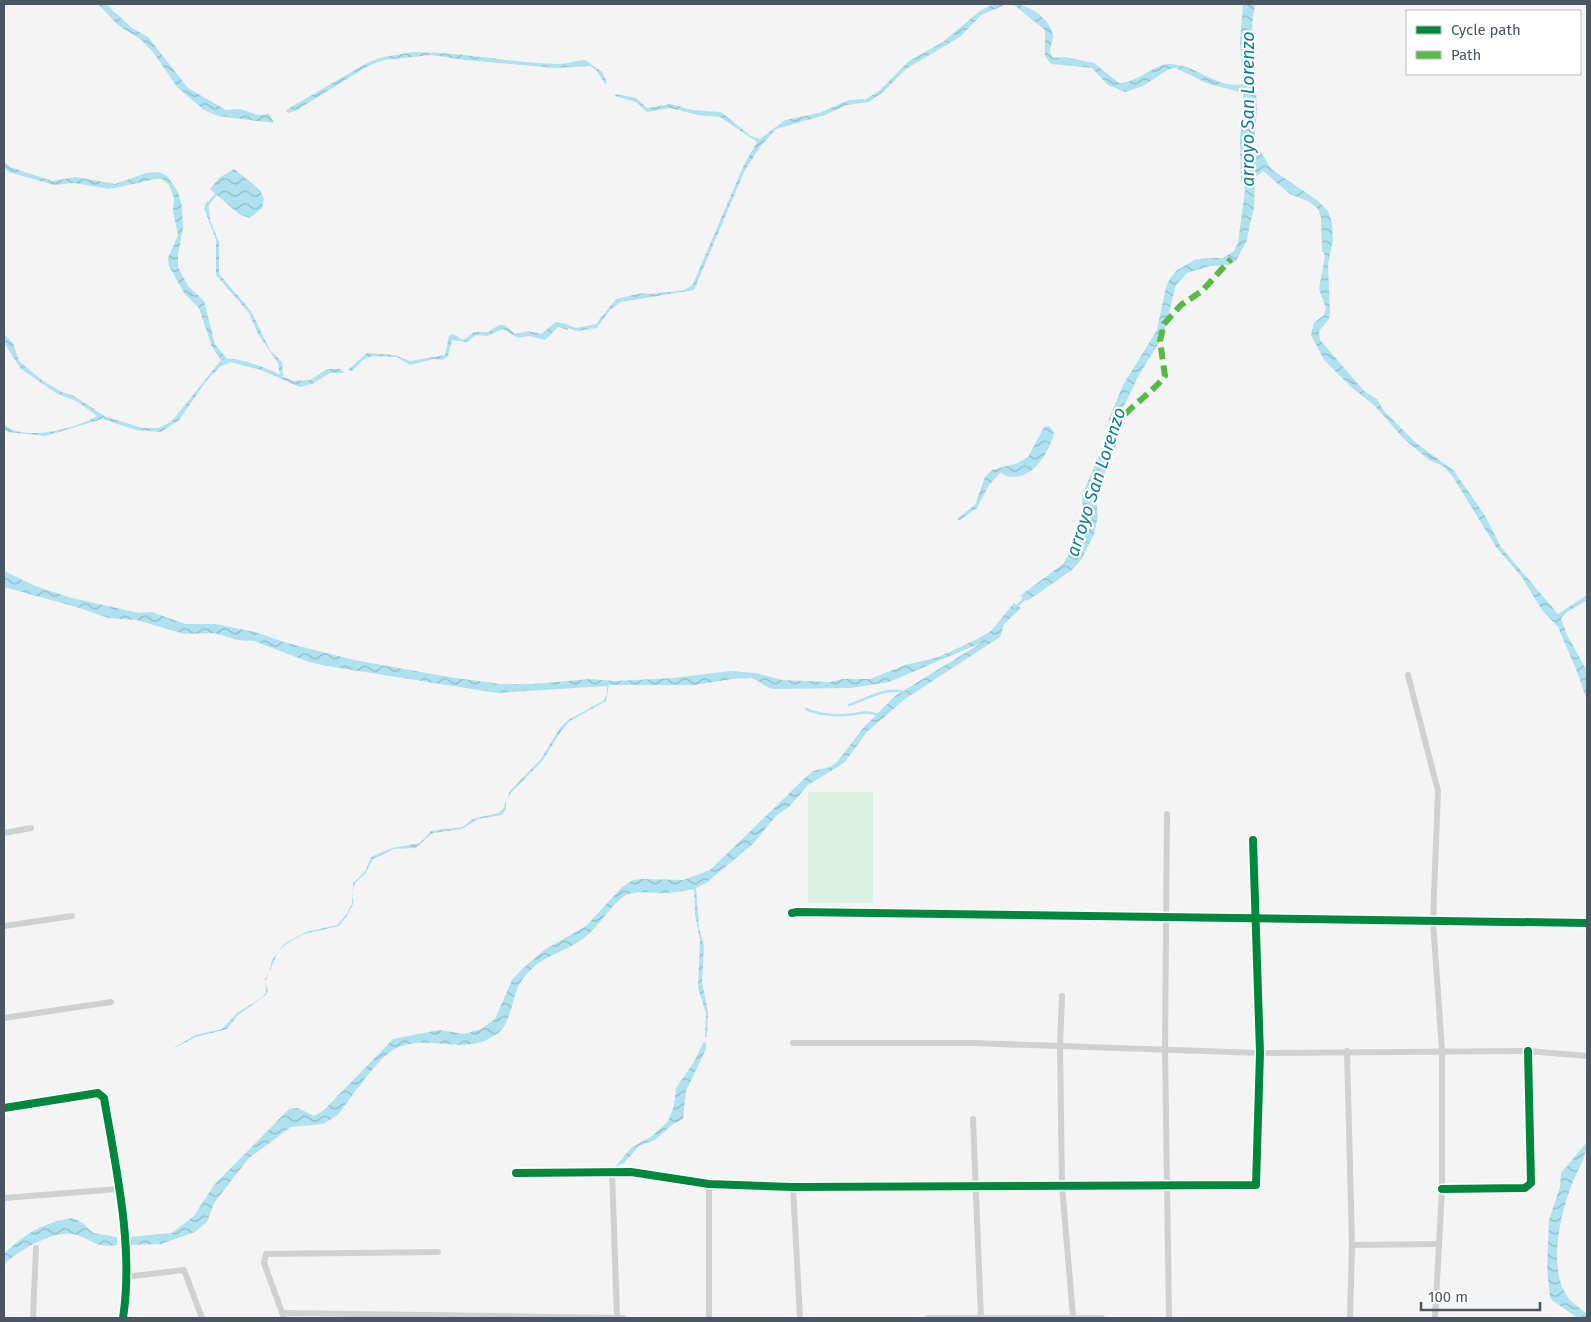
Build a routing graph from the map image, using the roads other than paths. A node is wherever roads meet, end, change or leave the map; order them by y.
1 (1408, 675) dead end
2 (1167, 814) dead end
3 (31, 828) dead end
4 (4, 833) edge
5 (1253, 840) dead end
6 (792, 913) dead end
7 (72, 916) dead end
8 (1166, 917) junction
9 (1257, 918) junction
10 (1434, 921) junction
11 (1587, 923) edge
12 (4, 926) edge
13 (1062, 996) dead end
14 (111, 1002) dead end
15 (4, 1018) edge
16 (793, 1043) dead end
17 (1060, 1046) junction
18 (1166, 1049) junction
19 (1442, 1050) junction
20 (1347, 1051) junction
21 (1528, 1051) junction
22 (1260, 1053) junction
23 (1587, 1056) edge
24 (4, 1108) edge
25 (973, 1119) dead end
26 (612, 1171) junction
27 (516, 1173) dead end
28 (709, 1184) junction
29 (975, 1186) junction
30 (1062, 1186) junction
31 (793, 1187) junction
32 (1168, 1187) junction
33 (119, 1189) junction
34 (1442, 1189) junction
35 (4, 1198) edge
36 (1438, 1244) junction
37 (1352, 1245) junction
38 (36, 1248) dead end
39 (438, 1252) dead end
40 (125, 1277) junction
41 (284, 1316) edge
42 (1073, 1316) junction
43 (33, 1318) edge
44 (122, 1318) edge
45 (202, 1318) edge
46 (620, 1318) edge
47 (709, 1318) edge
48 (800, 1318) edge
49 (928, 1318) edge
50 (981, 1318) edge
51 (1102, 1318) edge
52 (1169, 1318) edge
53 (1350, 1318) edge
54 (1435, 1318) edge

1 - 10 street
2 - 8 street
3 - 4 street
5 - 9 street
6 - 8 street
7 - 12 street
8 - 9 street
8 - 18 street
9 - 10 street
9 - 22 street
10 - 11 street
10 - 19 street
13 - 17 street
14 - 15 street
16 - 17 street
17 - 18 street
17 - 30 street
18 - 22 street
18 - 32 street
19 - 20 street
19 - 21 street
19 - 34 street
20 - 22 street
20 - 37 street
21 - 23 street
21 - 34 street
22 - 32 street
24 - 33 street
25 - 29 street
26 - 27 street
26 - 28 street
26 - 46 street
28 - 31 street
28 - 47 street
29 - 30 street
29 - 31 street
29 - 50 street
30 - 32 street
30 - 42 street
31 - 48 street
32 - 52 street
33 - 35 street
33 - 40 street
34 - 36 street
36 - 37 street
36 - 54 street
37 - 53 street
38 - 43 street
39 - 41 street
40 - 44 street
40 - 45 street
41 - 46 street
42 - 50 street
42 - 51 street
49 - 50 street

